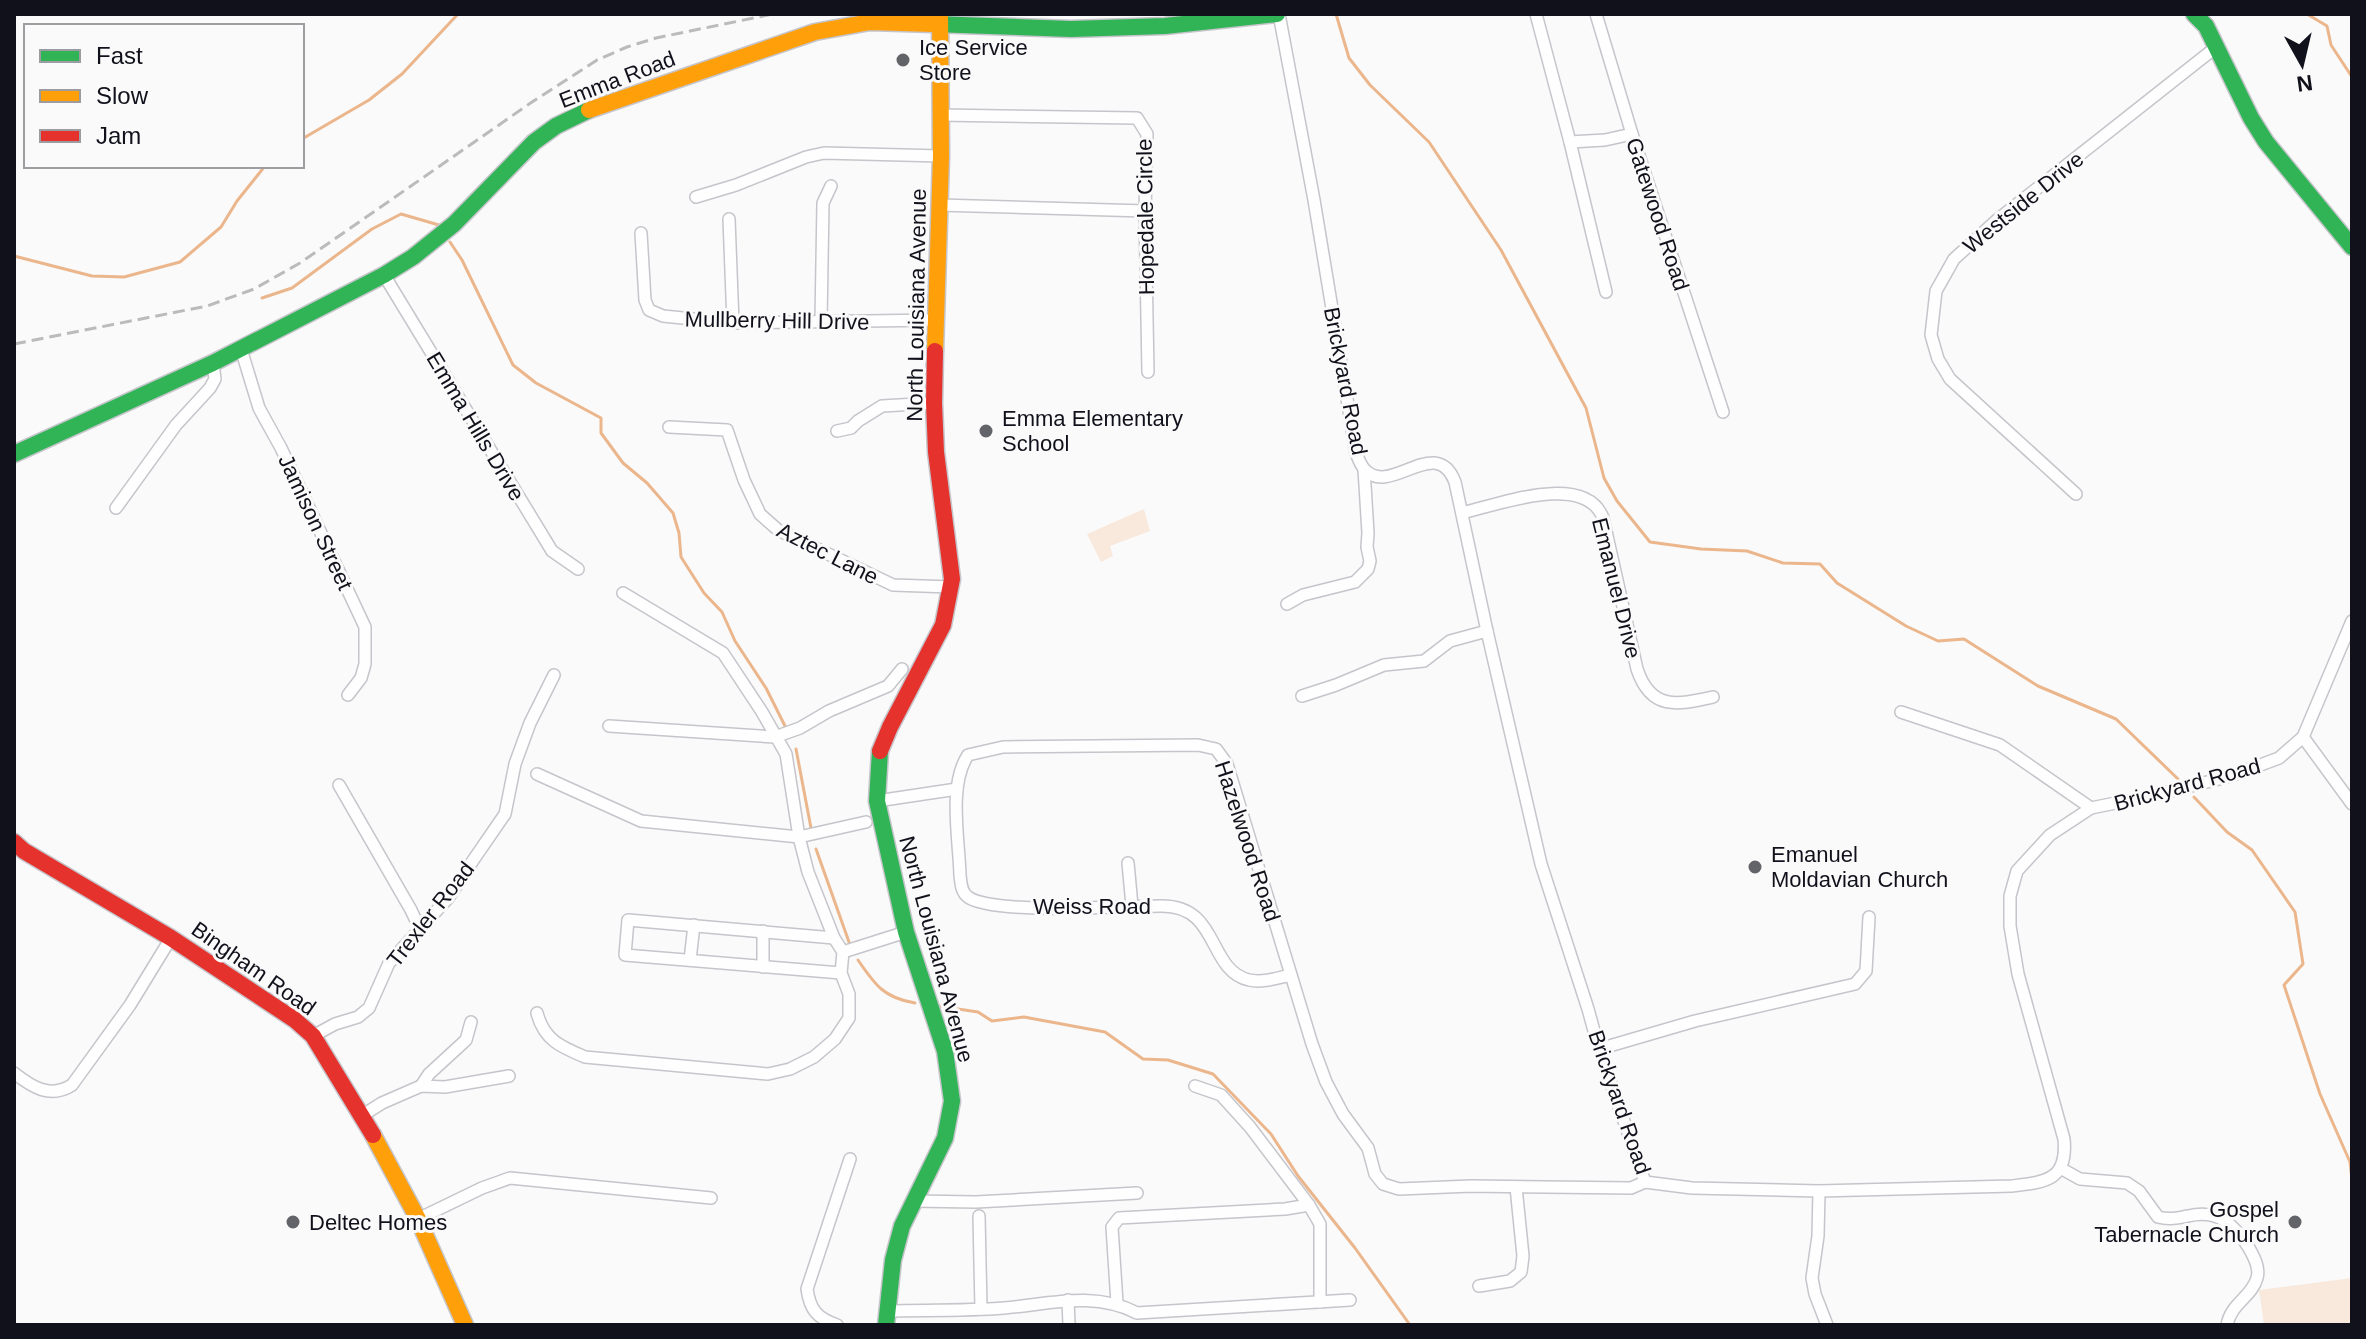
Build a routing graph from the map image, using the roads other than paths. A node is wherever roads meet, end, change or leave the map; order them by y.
1 (1278, 14) edge
2 (1536, 14) edge
3 (1596, 14) edge
4 (2203, 18) edge
5 (939, 19) edge
6 (2215, 48) junction
7 (939, 115) junction
8 (1632, 134) junction
9 (1570, 142) junction
10 (941, 156) junction
11 (831, 186) dead end
12 (696, 197) dead end
13 (939, 205) junction
14 (1145, 211) junction
15 (729, 219) dead end
16 (641, 233) dead end
17 (2352, 247) edge
18 (384, 275) junction
19 (1606, 292) dead end
20 (936, 320) junction
21 (821, 321) junction
22 (733, 323) junction
23 (241, 349) junction
24 (213, 363) junction
25 (1148, 372) dead end
26 (934, 403) junction
27 (1723, 412) dead end
28 (669, 427) dead end
29 (837, 431) dead end
30 (14, 454) edge
31 (1364, 469) junction
32 (2076, 494) dead end
33 (116, 508) dead end
34 (1462, 513) junction
35 (578, 569) dead end
36 (951, 587) junction
37 (623, 593) dead end
38 (1287, 604) dead end
39 (2352, 621) edge
40 (1487, 631) junction
41 (902, 669) dead end
42 (554, 675) dead end
43 (348, 695) dead end
44 (1302, 696) dead end
45 (1713, 697) dead end
46 (1901, 712) dead end
47 (609, 726) dead end
48 (775, 737) junction
49 (2303, 737) junction
50 (537, 774) dead end
51 (339, 785) dead end
52 (957, 789) junction
53 (877, 801) junction
54 (2352, 804) edge
55 (2091, 808) junction
56 (866, 822) dead end
57 (799, 837) junction
58 (14, 842) edge
59 (1128, 863) dead end
60 (1132, 906) junction
61 (1869, 917) dead end
62 (694, 925) junction
63 (420, 929) junction
64 (763, 931) junction
65 (906, 932) junction
66 (171, 938) junction
67 (834, 938) junction
68 (843, 952) junction
69 (690, 960) junction
70 (763, 967) junction
71 (841, 973) junction
72 (1291, 975) junction
73 (537, 1013) dead end
74 (471, 1022) dead end
75 (313, 1036) junction
76 (1599, 1049) junction
77 (14, 1073) edge
78 (509, 1076) dead end
79 (421, 1086) junction
80 (1195, 1086) dead end
81 (363, 1115) junction
82 (850, 1159) dead end
83 (2062, 1169) junction
84 (1645, 1182) junction
85 (1516, 1187) junction
86 (1819, 1191) junction
87 (1137, 1193) dead end
88 (711, 1198) dead end
89 (913, 1201) junction
90 (1309, 1205) junction
91 (979, 1216) dead end
92 (418, 1219) junction
93 (1479, 1286) dead end
94 (1068, 1300) junction
95 (1350, 1300) dead end
96 (1320, 1302) junction
97 (1117, 1303) junction
98 (981, 1309) junction
99 (886, 1318) edge
100 (465, 1325) edge
101 (837, 1325) edge
102 (1069, 1325) edge
103 (1827, 1325) edge
104 (2227, 1325) edge

1 - 5 street, Emma Road
1 - 31 street, Brickyard Road
2 - 9 street
3 - 8 street, Gatewood Road
4 - 6 street
5 - 7 street, North Louisiana Avenue
5 - 18 street, Emma Road
6 - 17 street
6 - 32 street, Westside Drive
7 - 10 street, North Louisiana Avenue
7 - 14 street, Hopedale Circle
8 - 9 street
8 - 27 street, Gatewood Road
9 - 19 street
10 - 12 street
10 - 13 street, North Louisiana Avenue
11 - 21 street
13 - 14 street
13 - 20 street, North Louisiana Avenue
14 - 25 street, Hopedale Circle
15 - 22 street
16 - 22 street, Mullberry Hill Drive
18 - 23 street, Emma Road
18 - 35 street, Emma Hills Drive
20 - 21 street, Mullberry Hill Drive
20 - 26 street, North Louisiana Avenue
21 - 22 street, Mullberry Hill Drive
23 - 24 street, Emma Road
23 - 43 street, Jamison Street
24 - 30 street, Emma Road
24 - 33 street
26 - 29 street
26 - 36 street, North Louisiana Avenue
28 - 36 street, Aztec Lane
31 - 34 street, Brickyard Road
31 - 38 street
34 - 40 street, Brickyard Road
34 - 45 street, Emanuel Drive
36 - 53 street, North Louisiana Avenue
37 - 48 street
39 - 49 street
40 - 44 street
40 - 76 street, Brickyard Road
41 - 48 street
42 - 63 street, Trexler Road
46 - 55 street
47 - 48 street
48 - 57 street
49 - 54 street
49 - 55 street, Brickyard Road
50 - 57 street
51 - 63 street
52 - 53 street
52 - 60 street, Weiss Road
52 - 72 street, Hazelwood Road
53 - 65 street, North Louisiana Avenue
55 - 83 street, Brickyard Road
56 - 57 street
57 - 67 street
58 - 66 street, Bingham Road
59 - 60 street
60 - 72 street, Weiss Road
61 - 76 street
62 - 64 street
62 - 69 street
62 - 69 street
63 - 75 street, Trexler Road
64 - 67 street
64 - 70 street
65 - 68 street
65 - 89 street, North Louisiana Avenue
66 - 75 street, Bingham Road
66 - 77 street
67 - 68 street
68 - 71 street
69 - 70 street
70 - 71 street
71 - 73 street
72 - 85 street, Hazelwood Road
74 - 79 street
75 - 81 street, Bingham Road
76 - 84 street, Brickyard Road
78 - 79 street
79 - 81 street
80 - 90 street
81 - 92 street, Bingham Road
82 - 101 street
83 - 86 street, Brickyard Road
83 - 104 street
84 - 85 street, Hazelwood Road
84 - 86 street, Brickyard Road
85 - 93 street
86 - 103 street
87 - 89 street
88 - 92 street
89 - 99 street, North Louisiana Avenue
90 - 96 street
90 - 97 street
91 - 98 street
92 - 100 street, Bingham Road
94 - 97 street
94 - 98 street
94 - 102 street
95 - 96 street
96 - 97 street
98 - 99 street

